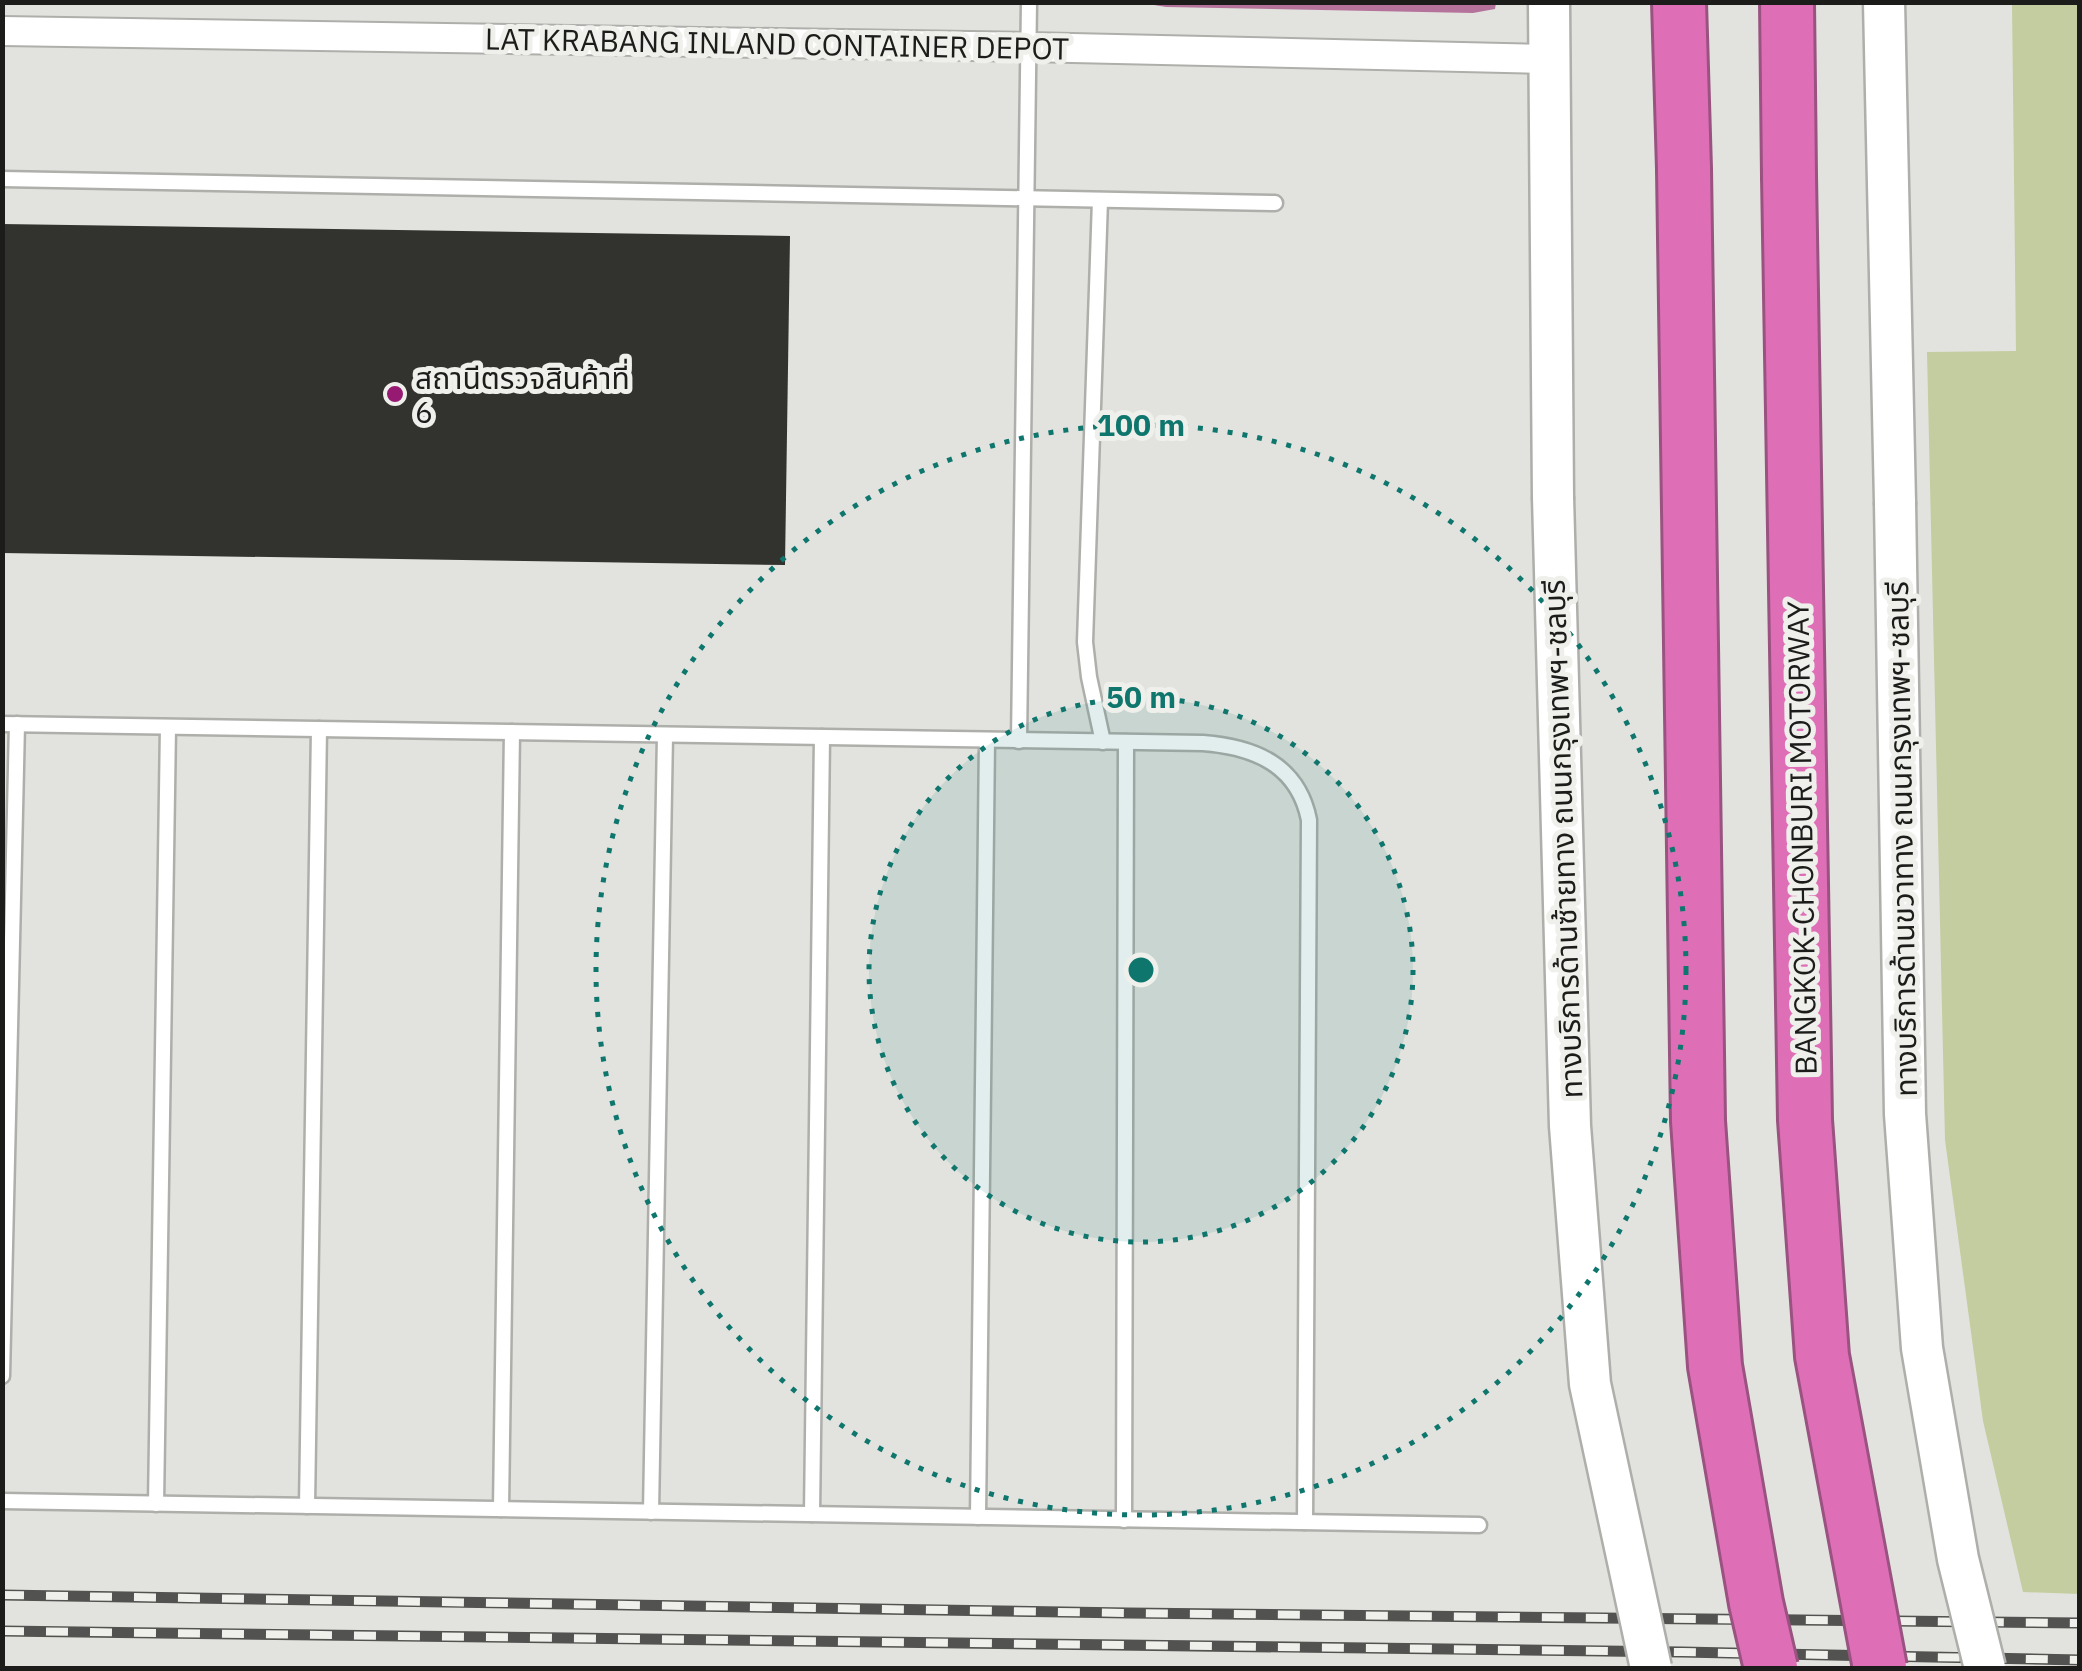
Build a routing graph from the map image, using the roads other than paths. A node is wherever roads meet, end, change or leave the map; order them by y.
1 (1030, 2) edge
2 (1549, 2) edge
3 (1680, 2) edge
4 (1788, 2) edge
5 (1884, 2) edge
6 (2, 30) edge
7 (1028, 46) junction
8 (1551, 59) junction
9 (2, 179) edge
10 (1026, 198) junction
11 (1100, 200) junction
12 (1275, 203) dead end
13 (10, 724) edge
14 (168, 727) junction
15 (320, 729) junction
16 (512, 732) junction
17 (666, 735) junction
18 (822, 737) junction
19 (987, 740) junction
20 (1018, 741) junction
21 (1103, 742) junction
22 (1126, 742) junction
23 (2, 1376) edge
24 (2, 1501) edge
25 (156, 1504) junction
26 (307, 1506) junction
27 (501, 1509) junction
28 (651, 1512) junction
29 (812, 1514) junction
30 (978, 1517) junction
31 (1124, 1520) junction
32 (1304, 1522) junction
33 (1479, 1526) dead end
34 (1651, 1668) edge
35 (1770, 1668) edge
36 (1880, 1668) edge
37 (1985, 1668) edge

1 - 7 lane
2 - 8 main road, ทางบริการด้านซ้ายทาง ถนนกรุงเทพฯ-ชลบุรี
3 - 35 highway, bridge
4 - 36 highway, BANGKOK-CHONBURI MOTORWAY, bridge
5 - 37 main road, ทางบริการด้านขวาทาง ถนนกรุงเทพฯ-ชลบุรี, bridge
6 - 7 street, LAT KRABANG INLAND CONTAINER DEPOT
7 - 8 street, LAT KRABANG INLAND CONTAINER DEPOT
7 - 10 lane
8 - 34 main road, ทางบริการด้านซ้ายทาง ถนนกรุงเทพฯ-ชลบุรี, bridge
9 - 10 lane
10 - 11 lane
10 - 20 lane
11 - 12 lane
11 - 21 lane
13 - 14 lane
13 - 23 lane
14 - 15 lane
14 - 25 lane
15 - 16 lane
15 - 26 lane
16 - 17 lane
16 - 27 lane
17 - 18 lane
17 - 28 lane
18 - 19 lane
18 - 29 lane
19 - 20 lane
19 - 30 lane
20 - 21 lane
21 - 22 lane
22 - 31 lane
22 - 32 lane
24 - 25 lane
25 - 26 lane
26 - 27 lane
27 - 28 lane
28 - 29 lane
29 - 30 lane
30 - 31 lane
31 - 32 lane
32 - 33 lane

